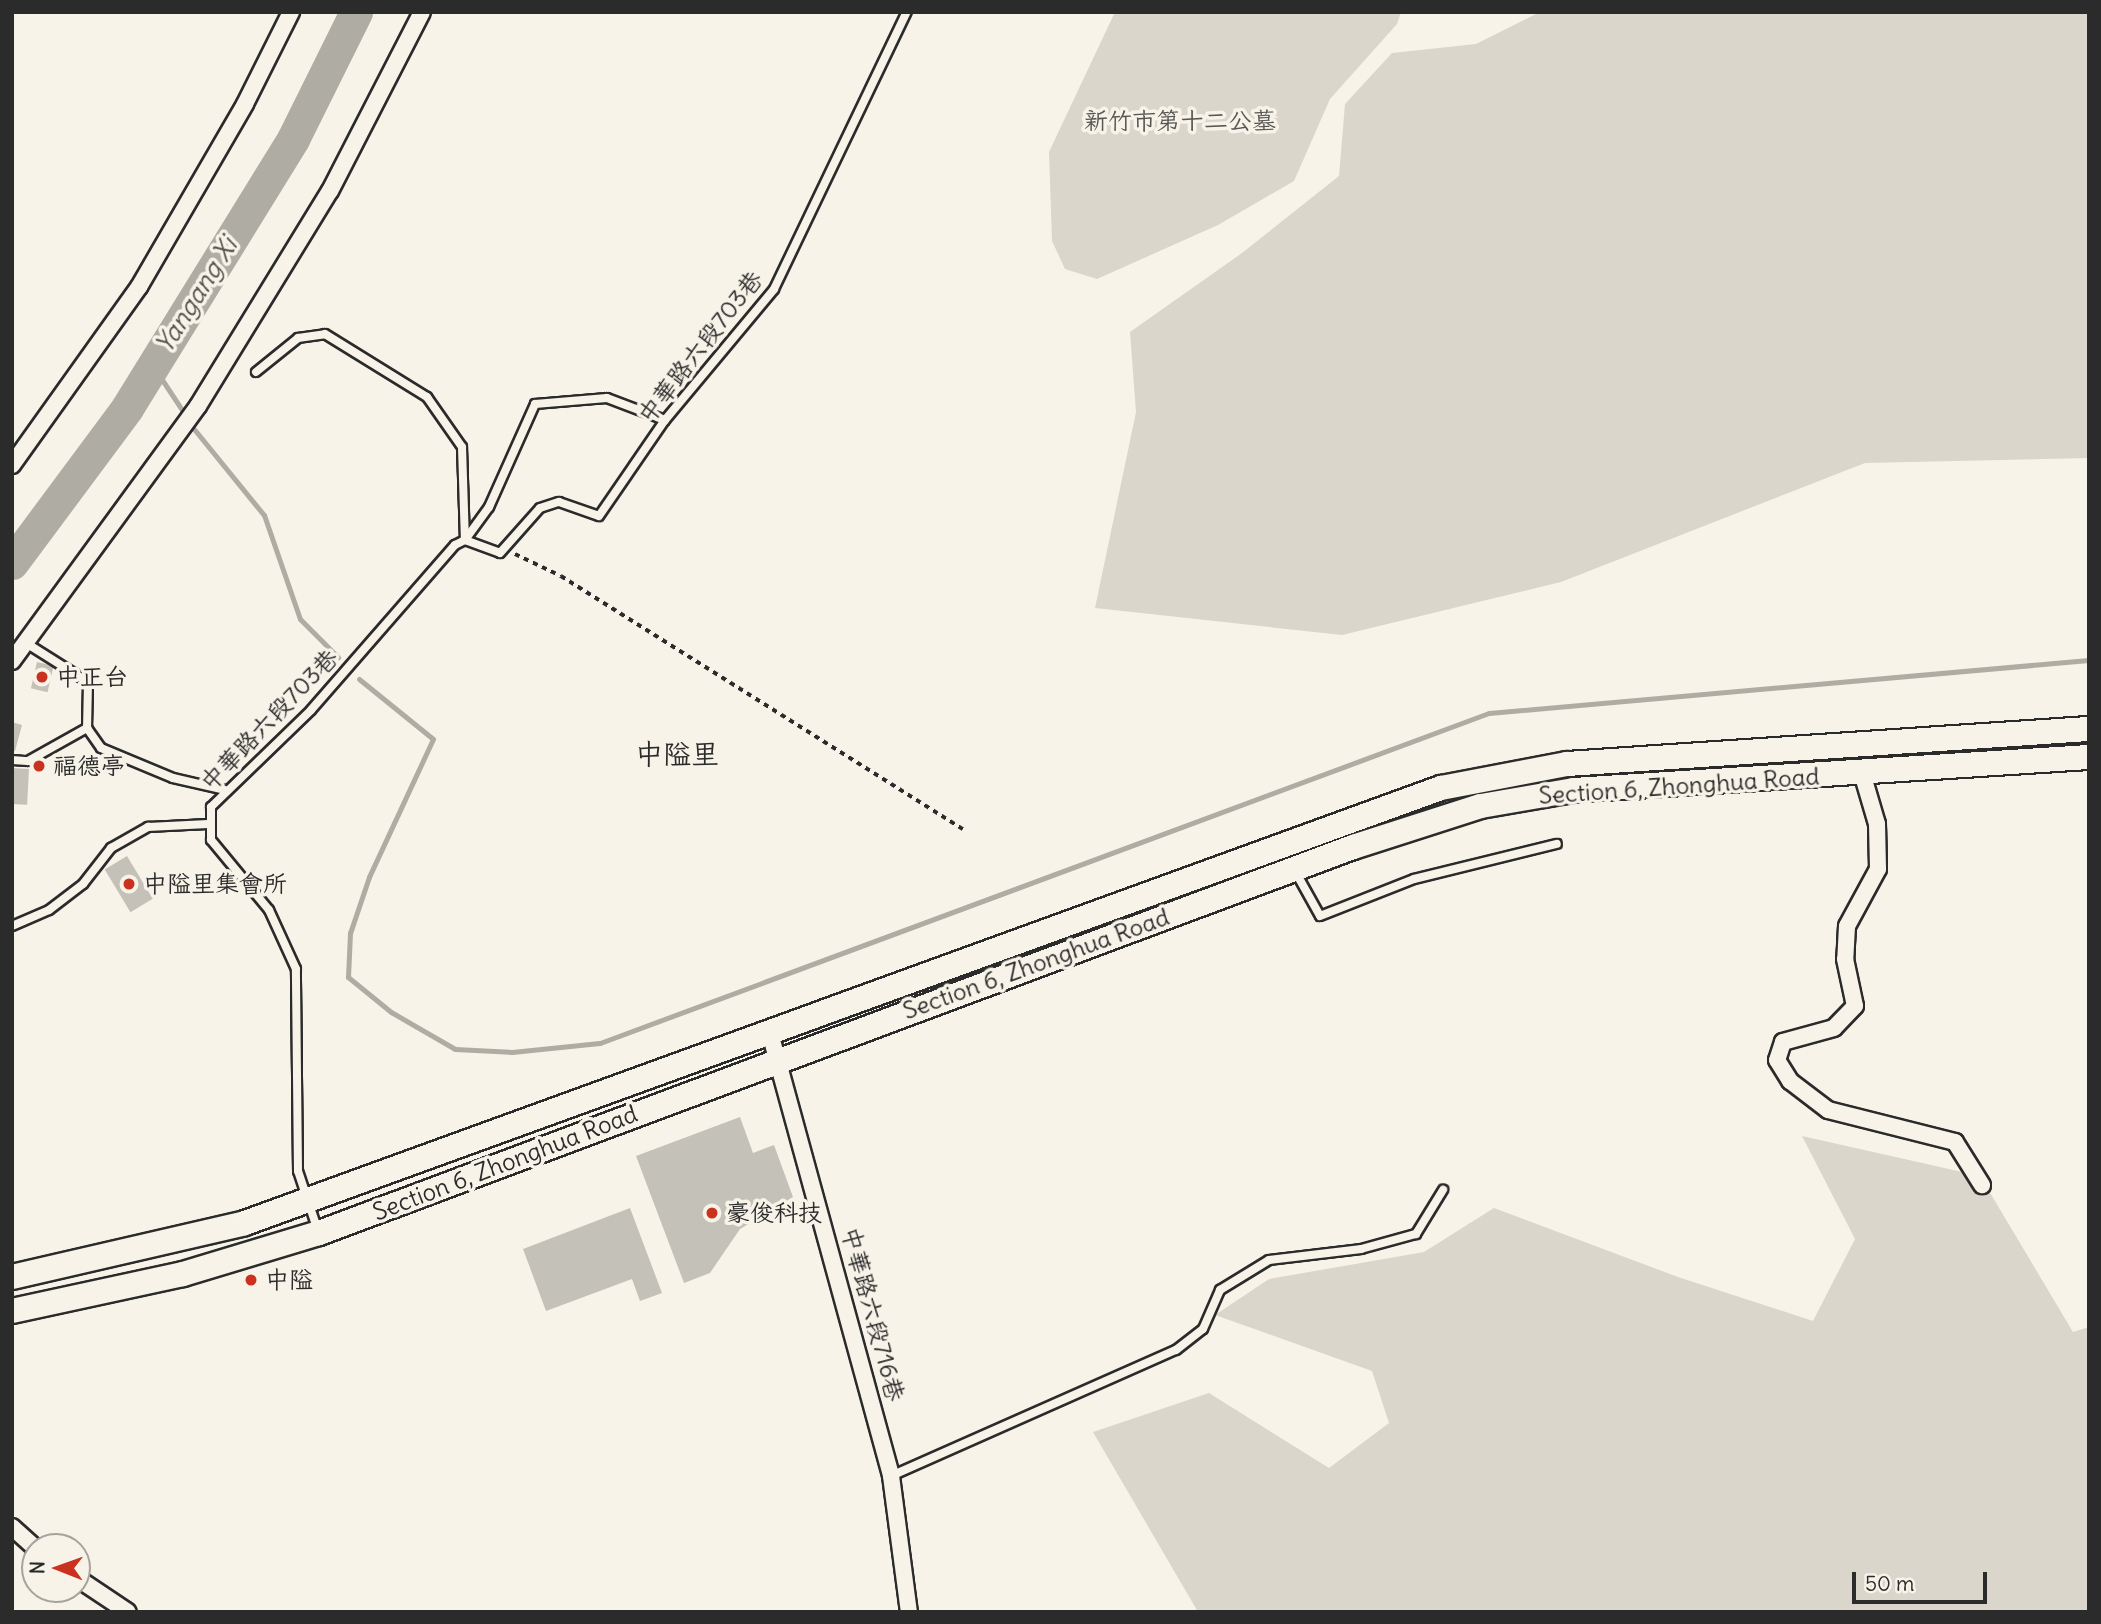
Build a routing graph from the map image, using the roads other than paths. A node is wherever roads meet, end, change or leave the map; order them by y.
1 (290, 12) edge
2 (422, 12) edge
3 (907, 12) edge
4 (256, 372) dead end
5 (665, 420) junction
6 (12, 465) edge
7 (465, 540) junction
8 (26, 643) junction
9 (12, 661) edge
10 (87, 728) junction
11 (2089, 729) edge
12 (2089, 757) edge
13 (12, 760) edge
14 (1862, 773) junction
15 (225, 790) junction
16 (208, 824) junction
17 (1557, 844) dead end
18 (1294, 869) junction
19 (12, 926) edge
20 (770, 1034) junction
21 (778, 1060) junction
22 (1982, 1185) dead end
23 (1443, 1190) dead end
24 (306, 1202) junction
25 (319, 1233) junction
26 (12, 1277) edge
27 (12, 1311) edge
28 (891, 1476) junction
29 (91, 1587) edge
30 (128, 1612) edge
31 (909, 1612) edge

1 - 6 street
2 - 8 street
3 - 5 lane, 中華路六段703巷
4 - 7 lane
5 - 7 lane, 中華路六段703巷
5 - 7 lane, 中華路六段703巷
7 - 15 lane, 中華路六段703巷
8 - 9 street
8 - 10 lane
10 - 13 lane
10 - 15 lane
11 - 20 main road, Section 6, Zhonghua Road
12 - 14 main road, Section 6, Zhonghua Road
14 - 18 main road, Section 6, Zhonghua Road
14 - 22 street
15 - 16 lane, 中華路六段703巷
16 - 19 lane
16 - 24 lane, 中華路六段703巷
17 - 18 lane
18 - 21 main road, Section 6, Zhonghua Road
20 - 21 street, 中華路六段716巷
20 - 24 main road, Section 6, Zhonghua Road
21 - 25 main road, Section 6, Zhonghua Road
21 - 28 street, 中華路六段716巷
23 - 28 lane
24 - 25 lane, 中華路六段703巷
24 - 26 main road, Section 6, Zhonghua Road
25 - 27 main road, Section 6, Zhonghua Road
28 - 31 street, 中華路六段716巷
29 - 30 street

